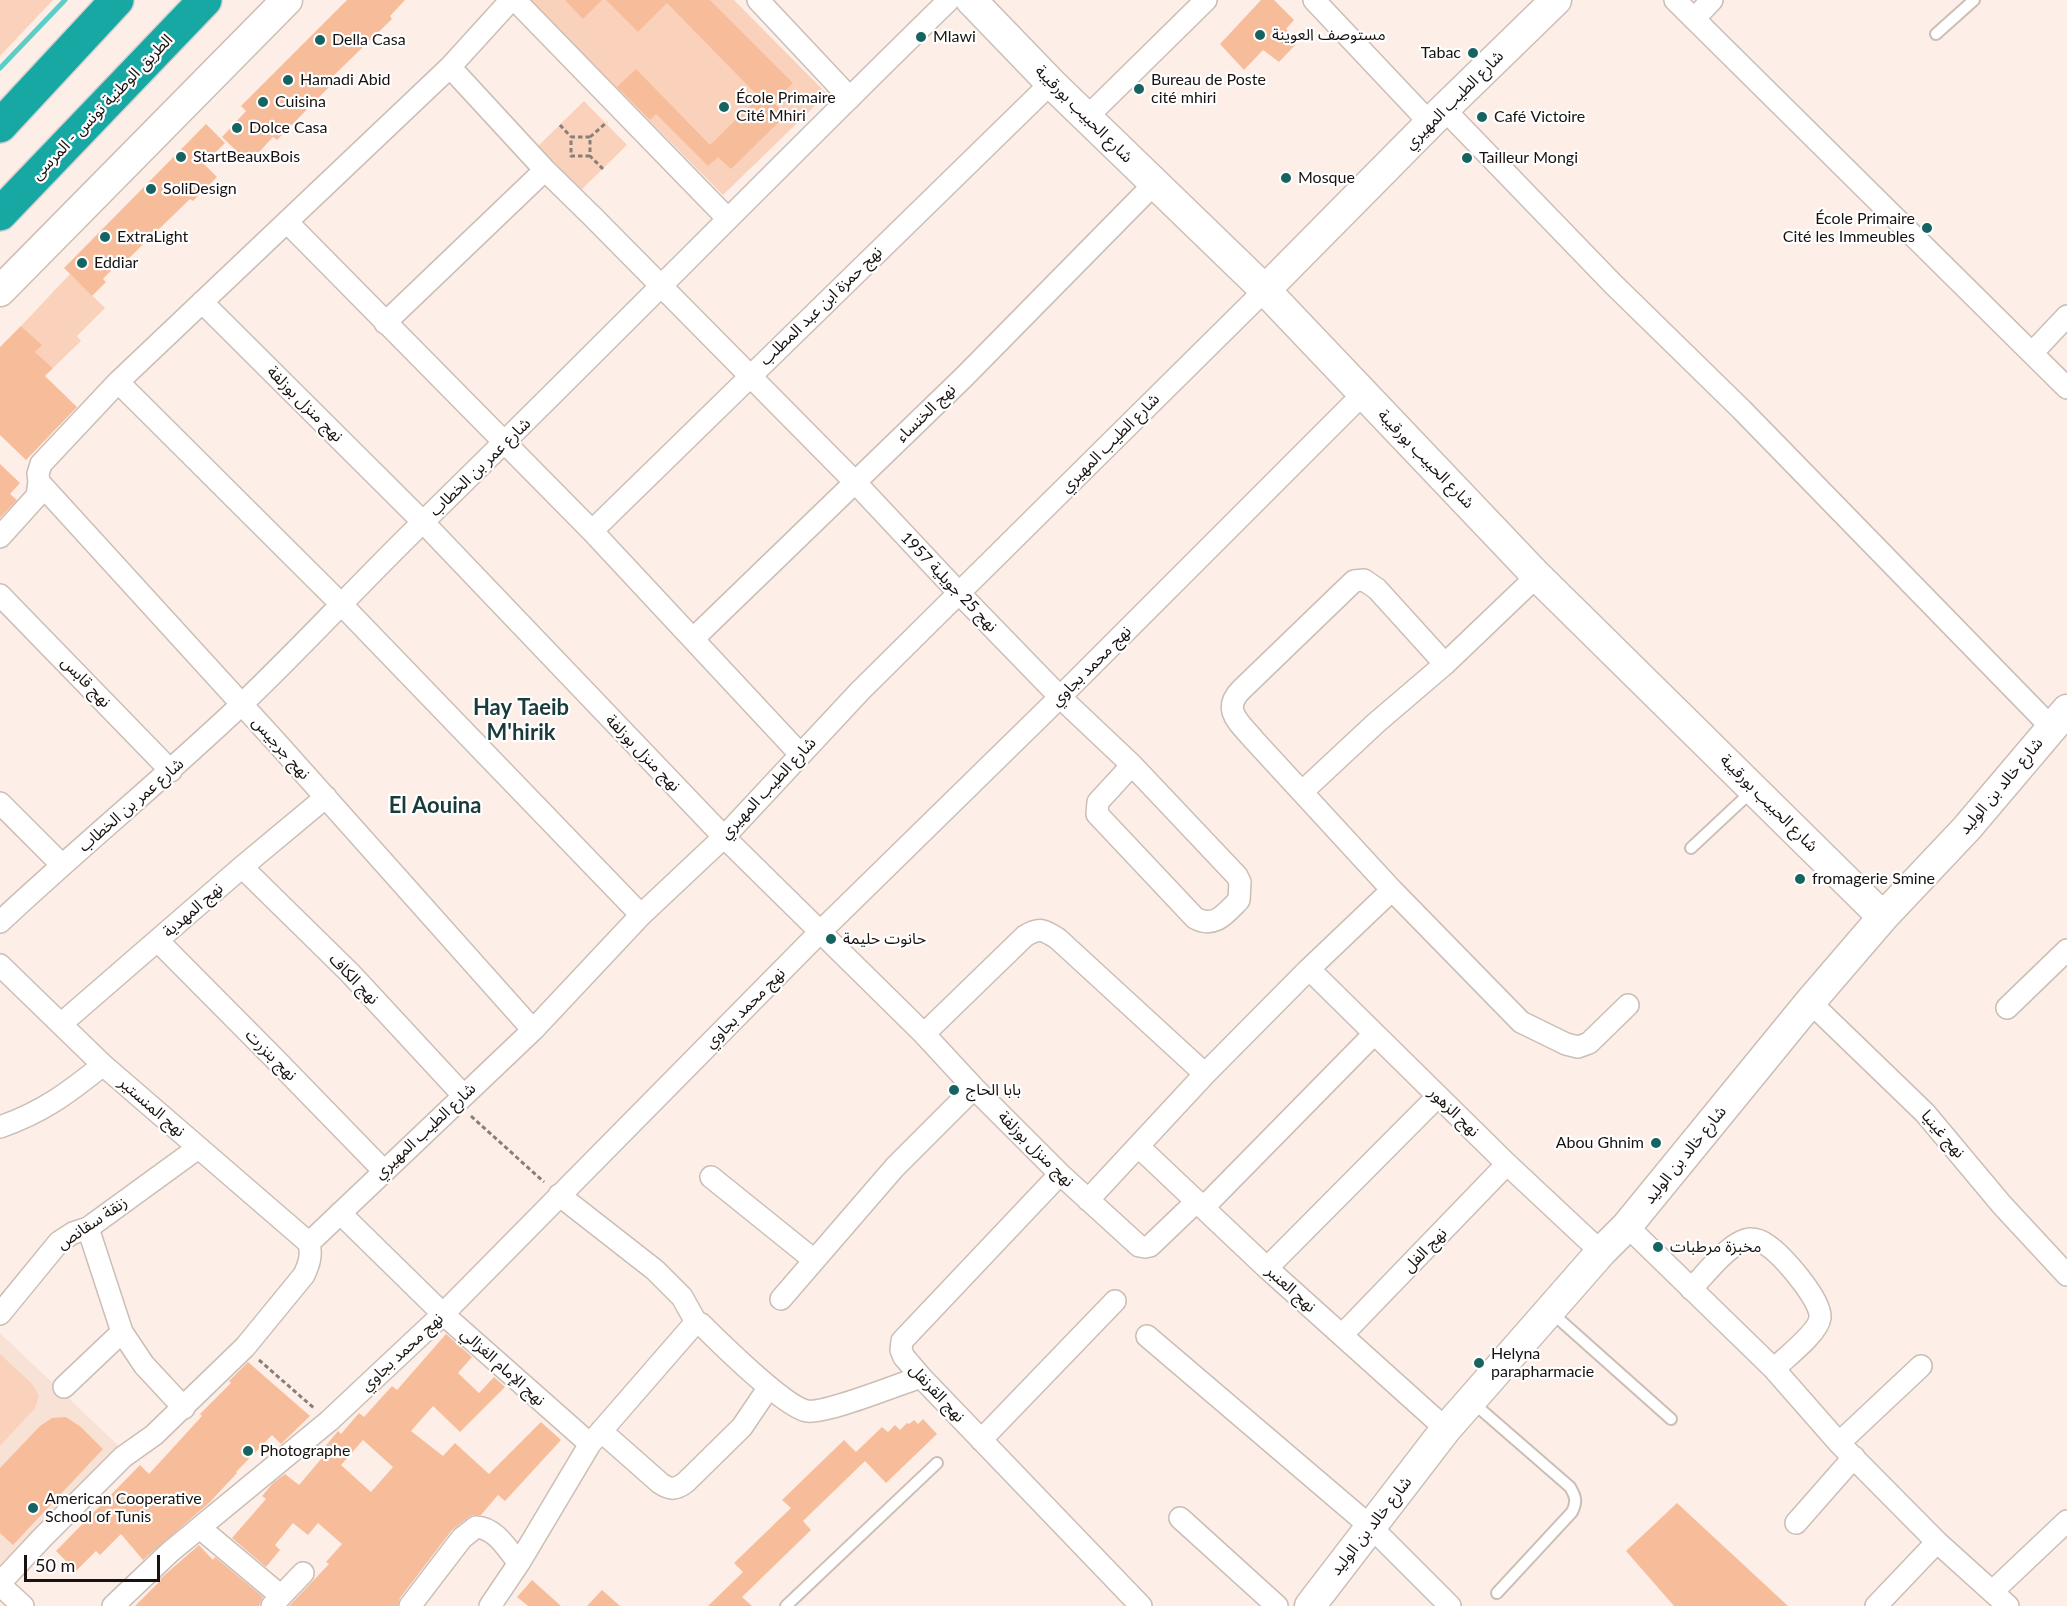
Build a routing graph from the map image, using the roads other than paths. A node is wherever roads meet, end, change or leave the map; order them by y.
1 (117, 0) edge
2 (205, 0) edge
3 (287, 0) edge
4 (513, 0) edge
5 (758, 0) edge
6 (949, 0) edge
7 (1206, 0) edge
8 (1556, 0) edge
9 (1675, 0) edge
10 (1712, 0) edge
11 (1974, 0) edge
12 (1318, 1) edge
13 (986, 6) edge
14 (1694, 19) junction
15 (1936, 34) dead end
16 (450, 67) junction
17 (1051, 83) junction
18 (850, 98) junction
19 (1437, 116) junction
20 (1086, 118) junction
21 (0, 126) edge
22 (544, 170) junction
23 (1154, 184) junction
24 (0, 214) edge
25 (728, 219) junction
26 (288, 223) junction
27 (662, 287) junction
28 (1265, 290) junction
29 (0, 291) edge
30 (202, 302) junction
31 (2067, 316) edge
32 (386, 323) junction
33 (2033, 352) junction
34 (750, 375) junction
35 (118, 382) junction
36 (2067, 388) edge
37 (1363, 394) junction
38 (506, 442) junction
39 (40, 473) junction
40 (854, 481) junction
41 (423, 522) junction
42 (592, 531) junction
43 (0, 537) edge
44 (1537, 576) junction
45 (959, 592) junction
46 (0, 595) edge
47 (342, 605) junction
48 (694, 638) junction
49 (1445, 664) junction
50 (1060, 697) junction
51 (242, 704) junction
52 (2059, 718) edge
53 (800, 754) junction
54 (1132, 765) junction
55 (171, 771) junction
56 (1755, 789) junction
57 (1302, 792) junction
58 (326, 797) junction
59 (0, 803) edge
60 (724, 837) junction
61 (1691, 848) dead end
62 (62, 865) junction
63 (242, 867) junction
64 (1392, 890) junction
65 (641, 915) junction
66 (1883, 917) junction
67 (0, 922) edge
68 (820, 932) junction
69 (158, 941) junction
70 (2067, 950) edge
71 (0, 965) edge
72 (1309, 969) junction
73 (1810, 1002) junction
74 (1628, 1005) dead end
75 (2007, 1008) dead end
76 (61, 1024) junction
77 (533, 1030) junction
78 (924, 1034) junction
79 (1374, 1034) junction
80 (103, 1065) junction
81 (1205, 1074) junction
82 (974, 1088) junction
83 (1438, 1096) junction
84 (459, 1099) junction
85 (0, 1127) edge
86 (1139, 1147) junction
87 (198, 1148) junction
88 (1507, 1164) junction
89 (383, 1170) junction
90 (1060, 1174) junction
91 (711, 1177) dead end
92 (559, 1195) junction
93 (1088, 1200) junction
94 (1200, 1205) junction
95 (340, 1213) junction
96 (1628, 1226) junction
97 (88, 1228) junction
98 (309, 1243) junction
99 (1600, 1252) junction
100 (814, 1260) junction
101 (1267, 1268) junction
102 (2067, 1275) edge
103 (1691, 1289) junction
104 (781, 1299) dead end
105 (1115, 1302) dead end
106 (1550, 1310) junction
107 (0, 1314) edge
108 (443, 1314) junction
109 (696, 1322) junction
110 (122, 1332) junction
111 (1342, 1335) junction
112 (1147, 1336) dead end
113 (1921, 1366) dead end
114 (1774, 1369) junction
115 (921, 1377) junction
116 (64, 1387) dead end
117 (769, 1387) junction
118 (1471, 1401) junction
119 (184, 1408) junction
120 (1671, 1419) dead end
121 (1446, 1429) junction
122 (596, 1438) junction
123 (981, 1440) junction
124 (1846, 1450) junction
125 (937, 1463) dead end
126 (1180, 1518) dead end
127 (2067, 1521) edge
128 (1796, 1523) dead end
129 (1371, 1527) junction
130 (200, 1528) junction
131 (1937, 1542) junction
132 (519, 1563) junction
133 (303, 1573) dead end
134 (0, 1584) edge
135 (1497, 1593) dead end
136 (2001, 1599) edge
137 (276, 1601) edge
138 (22, 1606) edge
139 (113, 1606) edge
140 (410, 1606) edge
141 (490, 1606) edge
142 (786, 1606) edge
143 (1141, 1606) edge
144 (1276, 1606) edge
145 (1310, 1606) edge
146 (1450, 1606) edge
147 (1876, 1606) edge

1 - 21 highway
2 - 24 highway, الطريق الوطنية تونس - المرسى
3 - 29 street
4 - 16 street
4 - 25 street
5 - 18 street
6 - 18 street, شارع عمر بن الخطاب
7 - 20 street
8 - 19 street, شارع الطيب المهيري
9 - 14 street
10 - 14 street
11 - 15 lane
12 - 19 street
13 - 17 street, شارع الحبيب بورقيبة
14 - 33 street
16 - 22 street, نهج 25 جويلية 1957
16 - 26 street
17 - 20 street, شارع الحبيب بورقيبة
17 - 34 street, نهج حمزة ابن عبد المطلب
18 - 25 street, شارع عمر بن الخطاب
19 - 28 street, شارع الطيب المهيري
19 - 52 street
20 - 23 street, شارع الحبيب بورقيبة
22 - 27 street, نهج 25 جويلية 1957
22 - 32 street
23 - 28 street, شارع الحبيب بورقيبة
23 - 40 street, نهج الخنساء
25 - 27 street, شارع عمر بن الخطاب
26 - 30 street
26 - 32 street
27 - 34 street, نهج 25 جويلية 1957
27 - 38 street, شارع عمر بن الخطاب
28 - 37 street, شارع الحبيب بورقيبة
28 - 45 street, شارع الطيب المهيري
30 - 35 street
30 - 41 street, نهج منزل بوزلفة
31 - 33 street
32 - 38 street
33 - 36 street
34 - 40 street, نهج 25 جويلية 1957
34 - 42 street, نهج حمزة ابن عبد المطلب
35 - 39 street
35 - 47 street
37 - 44 street, شارع الحبيب بورقيبة
37 - 50 street, نهج محمد بجاوي
38 - 41 street, شارع عمر بن الخطاب
38 - 42 street
39 - 43 street
39 - 51 street, نهج جرجيس
40 - 45 street, نهج 25 جويلية 1957
40 - 48 street, نهج الخنساء
41 - 47 street, شارع عمر بن الخطاب
41 - 60 street, نهج منزل بوزلفة
42 - 48 street
44 - 49 street
44 - 56 street, شارع الحبيب بورقيبة
45 - 50 street, نهج 25 جويلية 1957
45 - 53 street, شارع الطيب المهيري
46 - 55 street, نهج قابس
47 - 51 street, شارع عمر بن الخطاب
47 - 65 street
48 - 53 street
49 - 57 street
49 - 57 street
50 - 54 street, نهج 25 جويلية 1957
50 - 68 street, نهج محمد بجاوي
51 - 55 street, شارع عمر بن الخطاب
51 - 58 street, نهج جرجيس
52 - 66 street, شارع خالد بن الوليد
53 - 60 street, شارع الطيب المهيري
54 - 54 street, نهج 25 جويلية 1957
55 - 62 street, شارع عمر بن الخطاب
56 - 61 lane
56 - 66 street, شارع الحبيب بورقيبة
57 - 64 street
58 - 63 street, نهج المهدية
58 - 77 street, نهج جرجيس
59 - 62 street
60 - 65 street, شارع الطيب المهيري
60 - 68 street, نهج منزل بوزلفة
62 - 67 street, شارع عمر بن الخطاب
63 - 69 street, نهج المهدية
63 - 84 street, نهج الكاف
64 - 72 street
64 - 74 street
65 - 77 street, شارع الطيب المهيري
66 - 73 street, شارع خالد بن الوليد
68 - 78 street, نهج منزل بوزلفة
68 - 92 street, نهج محمد بجاوي
69 - 76 street, نهج المهدية
69 - 89 street, نهج بنزرت
70 - 75 street
71 - 76 street, نهج المنستير
72 - 79 street, نهج الزهور
72 - 81 street
73 - 96 street, شارع خالد بن الوليد
73 - 102 street, نهج غينيا
76 - 80 street, نهج المنستير
77 - 84 street, شارع الطيب المهيري
78 - 81 street
78 - 82 street, نهج منزل بوزلفة
79 - 83 street, نهج الزهور
79 - 94 street
80 - 85 street
80 - 87 street, نهج المنستير
81 - 86 street
82 - 90 street, نهج منزل بوزلفة
82 - 100 street
83 - 88 street, نهج الزهور
83 - 101 street
84 - 89 street, شارع الطيب المهيري
86 - 93 street
86 - 94 street, نهج العنبر
87 - 97 street, زنقة سقانص
87 - 98 street, نهج المنستير
88 - 99 street, نهج الزهور
88 - 111 street, نهج الفل
89 - 95 street, شارع الطيب المهيري
90 - 93 street, نهج منزل بوزلفة
90 - 115 street, نهج القرنفل
91 - 100 street
92 - 108 street, نهج محمد بجاوي
92 - 109 street
93 - 94 street, نهج منزل بوزلفة
94 - 101 street, نهج العنبر
95 - 98 street, شارع الطيب المهيري
95 - 108 street, نهج الإمام الغزالي
96 - 99 street, شارع خالد بن الوليد
96 - 103 street
97 - 107 street, زنقة سقانص
97 - 110 street
98 - 119 street
99 - 106 street, شارع خالد بن الوليد
100 - 104 street
101 - 111 street, نهج العنبر
103 - 114 street
103 - 114 street
105 - 123 street
106 - 118 street, شارع خالد بن الوليد
106 - 120 lane
108 - 122 street, نهج الإمام الغزالي
108 - 130 street, نهج محمد بجاوي
109 - 117 street
109 - 122 street
110 - 116 street
110 - 119 street
111 - 121 street, نهج العنبر
112 - 129 street
113 - 124 street
114 - 124 street
115 - 117 street
115 - 123 street, نهج القرنفل
117 - 122 street, نهج الإمام الغزالي
118 - 121 street, شارع خالد بن الوليد
118 - 135 lane
119 - 134 street
121 - 129 street, شارع خالد بن الوليد
122 - 132 street
123 - 143 street, نهج القرنفل
124 - 128 street
124 - 131 street
125 - 142 lane
126 - 144 street
127 - 136 street
129 - 145 street, شارع خالد بن الوليد
129 - 146 street
130 - 137 street
130 - 139 street, نهج محمد بجاوي
131 - 136 street
131 - 147 street
132 - 140 street
132 - 141 street
133 - 137 street
134 - 138 street

